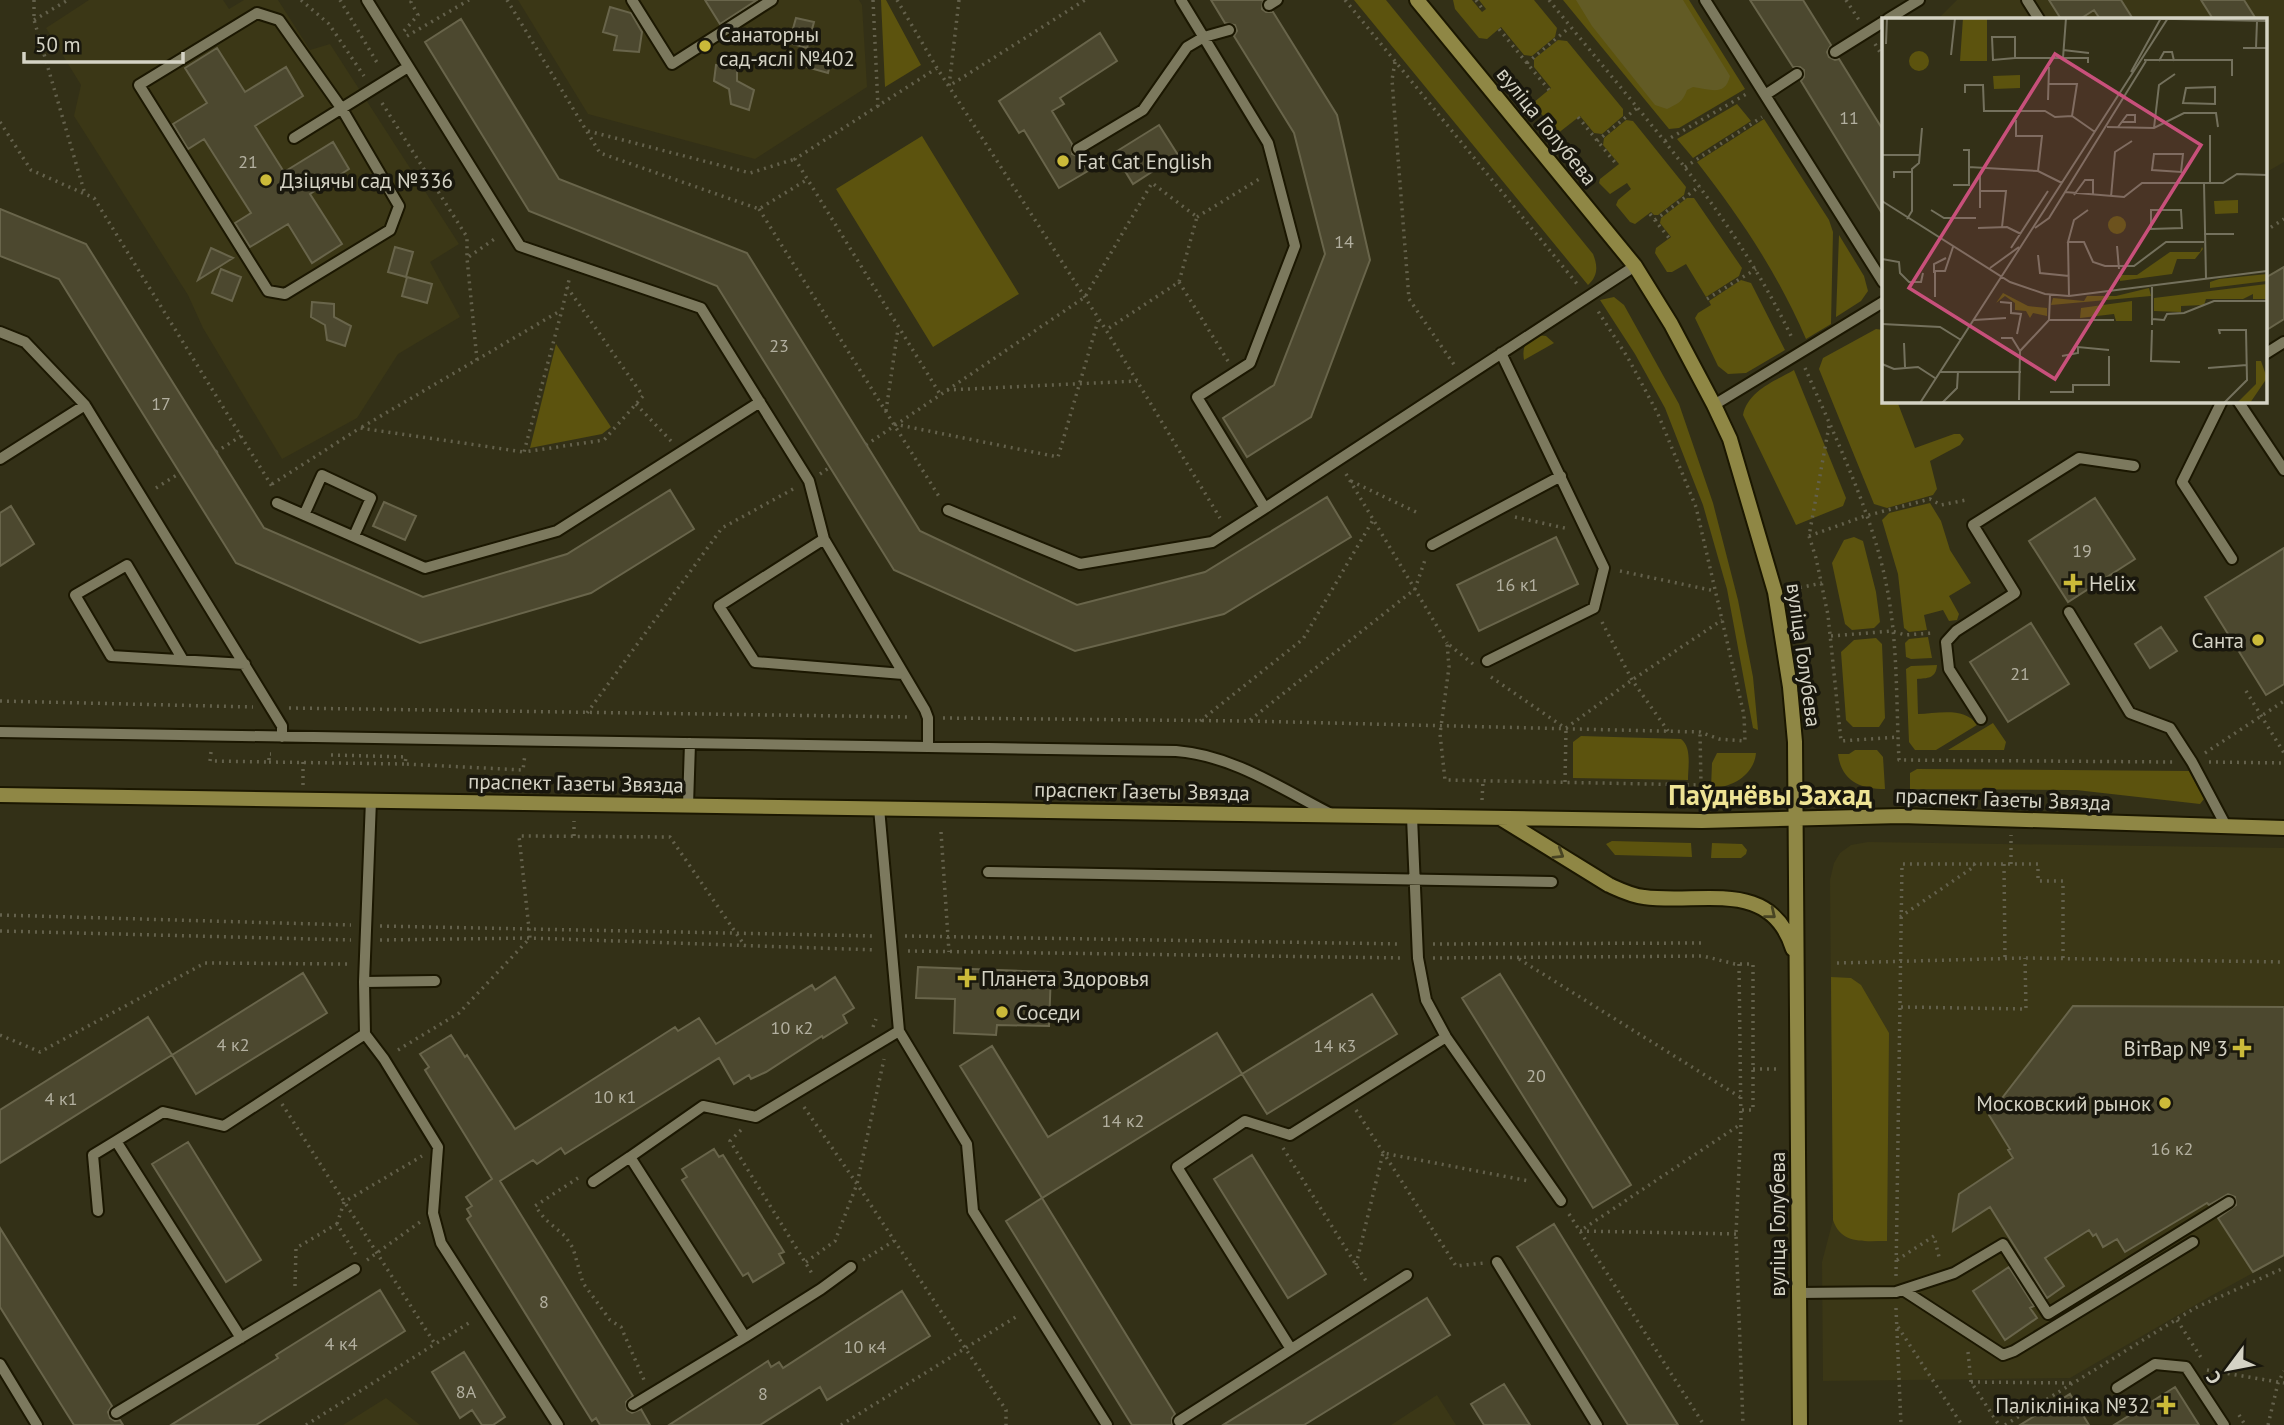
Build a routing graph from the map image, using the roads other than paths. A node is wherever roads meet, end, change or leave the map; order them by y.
1 (367, 0) edge
2 (632, 0) edge
3 (772, 0) edge
4 (1181, 0) edge
5 (1417, 0) edge
6 (1705, 0) edge
7 (1919, 0) edge
8 (2027, 0) edge
9 (1890, 18) edge
10 (2038, 18) edge
11 (1882, 23) edge
12 (1230, 30) dead end
13 (1204, 37) junction
14 (1835, 52) dead end
15 (408, 67) junction
16 (1797, 74) dead end
17 (1762, 91) junction
18 (342, 108) junction
19 (294, 138) dead end
20 (1079, 149) dead end
21 (1635, 266) junction
22 (1882, 280) edge
23 (1882, 303) edge
24 (0, 332) edge
25 (2284, 342) edge
26 (1501, 353) junction
27 (2266, 353) edge
28 (760, 402) junction
29 (2222, 402) edge
30 (2239, 402) edge
31 (85, 405) junction
32 (1714, 405) junction
33 (0, 459) edge
34 (2134, 466) dead end
35 (2284, 470) edge
36 (1561, 476) junction
37 (281, 505) road end
38 (1265, 508) junction
39 (948, 510) road end
40 (304, 515) junction
41 (354, 536) junction
42 (824, 539) junction
43 (1434, 549) road end
44 (2232, 559) dead end
45 (2069, 612) dead end
46 (183, 660) junction
47 (1487, 661) dead end
48 (244, 664) junction
49 (903, 674) junction
50 (1982, 719) dead end
51 (0, 732) edge
52 (282, 737) junction
53 (690, 743) junction
54 (928, 747) junction
55 (0, 795) edge
56 (371, 800) junction
57 (688, 805) junction
58 (879, 808) junction
59 (1333, 815) junction
60 (1412, 817) junction
61 (1501, 818) junction
62 (1797, 818) junction
63 (2226, 826) junction
64 (2284, 828) edge
65 (988, 872) dead end
66 (1416, 880) junction
67 (1552, 882) dead end
68 (1796, 963) junction
69 (435, 981) dead end
70 (364, 982) junction
71 (899, 1031) junction
72 (365, 1034) junction
73 (1446, 1037) junction
74 (116, 1141) junction
75 (630, 1157) junction
76 (593, 1182) dead end
77 (1561, 1201) road end
78 (2229, 1202) dead end
79 (98, 1211) dead end
80 (2193, 1241) dead end
81 (1497, 1262) road end
82 (851, 1267) road end
83 (355, 1269) dead end
84 (1407, 1275) dead end
85 (1899, 1291) junction
86 (1798, 1293) junction
87 (745, 1337) junction
88 (241, 1338) junction
89 (1291, 1349) junction
90 (0, 1364) edge
91 (2117, 1388) dead end
92 (633, 1405) dead end
93 (116, 1413) dead end
94 (1179, 1421) dead end
95 (37, 1425) edge
96 (558, 1425) edge
97 (1107, 1425) edge
98 (1597, 1425) edge
99 (1800, 1425) edge
100 (2224, 1425) edge

1 - 15 lane
2 - 3 lane
4 - 13 lane
5 - 21 main road, вуліца Голубева
6 - 17 lane
7 - 9 lane
8 - 10 lane
11 - 14 lane
12 - 13 lane
13 - 20 lane
13 - 38 lane
15 - 18 lane
15 - 28 lane
16 - 17 lane
17 - 22 lane
18 - 18 lane
18 - 19 lane
21 - 26 lane
21 - 32 main road, вуліца Голубева
23 - 32 lane
24 - 31 lane
25 - 27 lane
26 - 36 lane
26 - 38 lane
28 - 41 lane
28 - 42 lane
29 - 44 lane
30 - 35 lane
31 - 33 lane
31 - 48 lane
32 - 62 main road, вуліца Голубева
34 - 50 lane
36 - 43 lane
36 - 47 lane
37 - 40 lane
38 - 39 lane
40 - 41 lane
40 - 41 lane
42 - 49 lane
42 - 49 lane
45 - 63 lane
46 - 46 lane
46 - 48 lane
48 - 52 lane
49 - 54 lane
51 - 52 lane
52 - 53 lane
53 - 54 lane
53 - 57 lane
54 - 59 lane
55 - 56 main road, праспект Газеты Звязда
56 - 57 main road, праспект Газеты Звязда
56 - 70 lane
57 - 58 main road, праспект Газеты Звязда
58 - 59 main road, праспект Газеты Звязда
58 - 71 lane
59 - 60 main road, праспект Газеты Звязда
60 - 61 main road, праспект Газеты Звязда
60 - 66 lane
61 - 62 main road, праспект Газеты Звязда
61 -> 68 main road
62 - 63 main road, праспект Газеты Звязда
62 - 68 main road, вуліца Голубева
63 - 64 main road, праспект Газеты Звязда
65 - 66 lane
66 - 67 lane
66 - 73 lane
68 - 86 main road, вуліца Голубева
69 - 70 lane
70 - 72 lane
71 - 75 lane
71 - 97 lane
72 - 74 lane
72 - 96 lane
73 - 77 lane
73 - 89 lane
74 - 79 lane
74 - 88 lane
75 - 76 lane
75 - 87 lane
78 - 85 lane
80 - 85 lane
81 - 98 lane
82 - 87 lane
83 - 88 lane
84 - 89 lane
85 - 86 lane
86 - 99 main road, вуліца Голубева
87 - 92 lane
88 - 93 lane
89 - 94 lane
90 - 95 lane
91 - 100 lane

